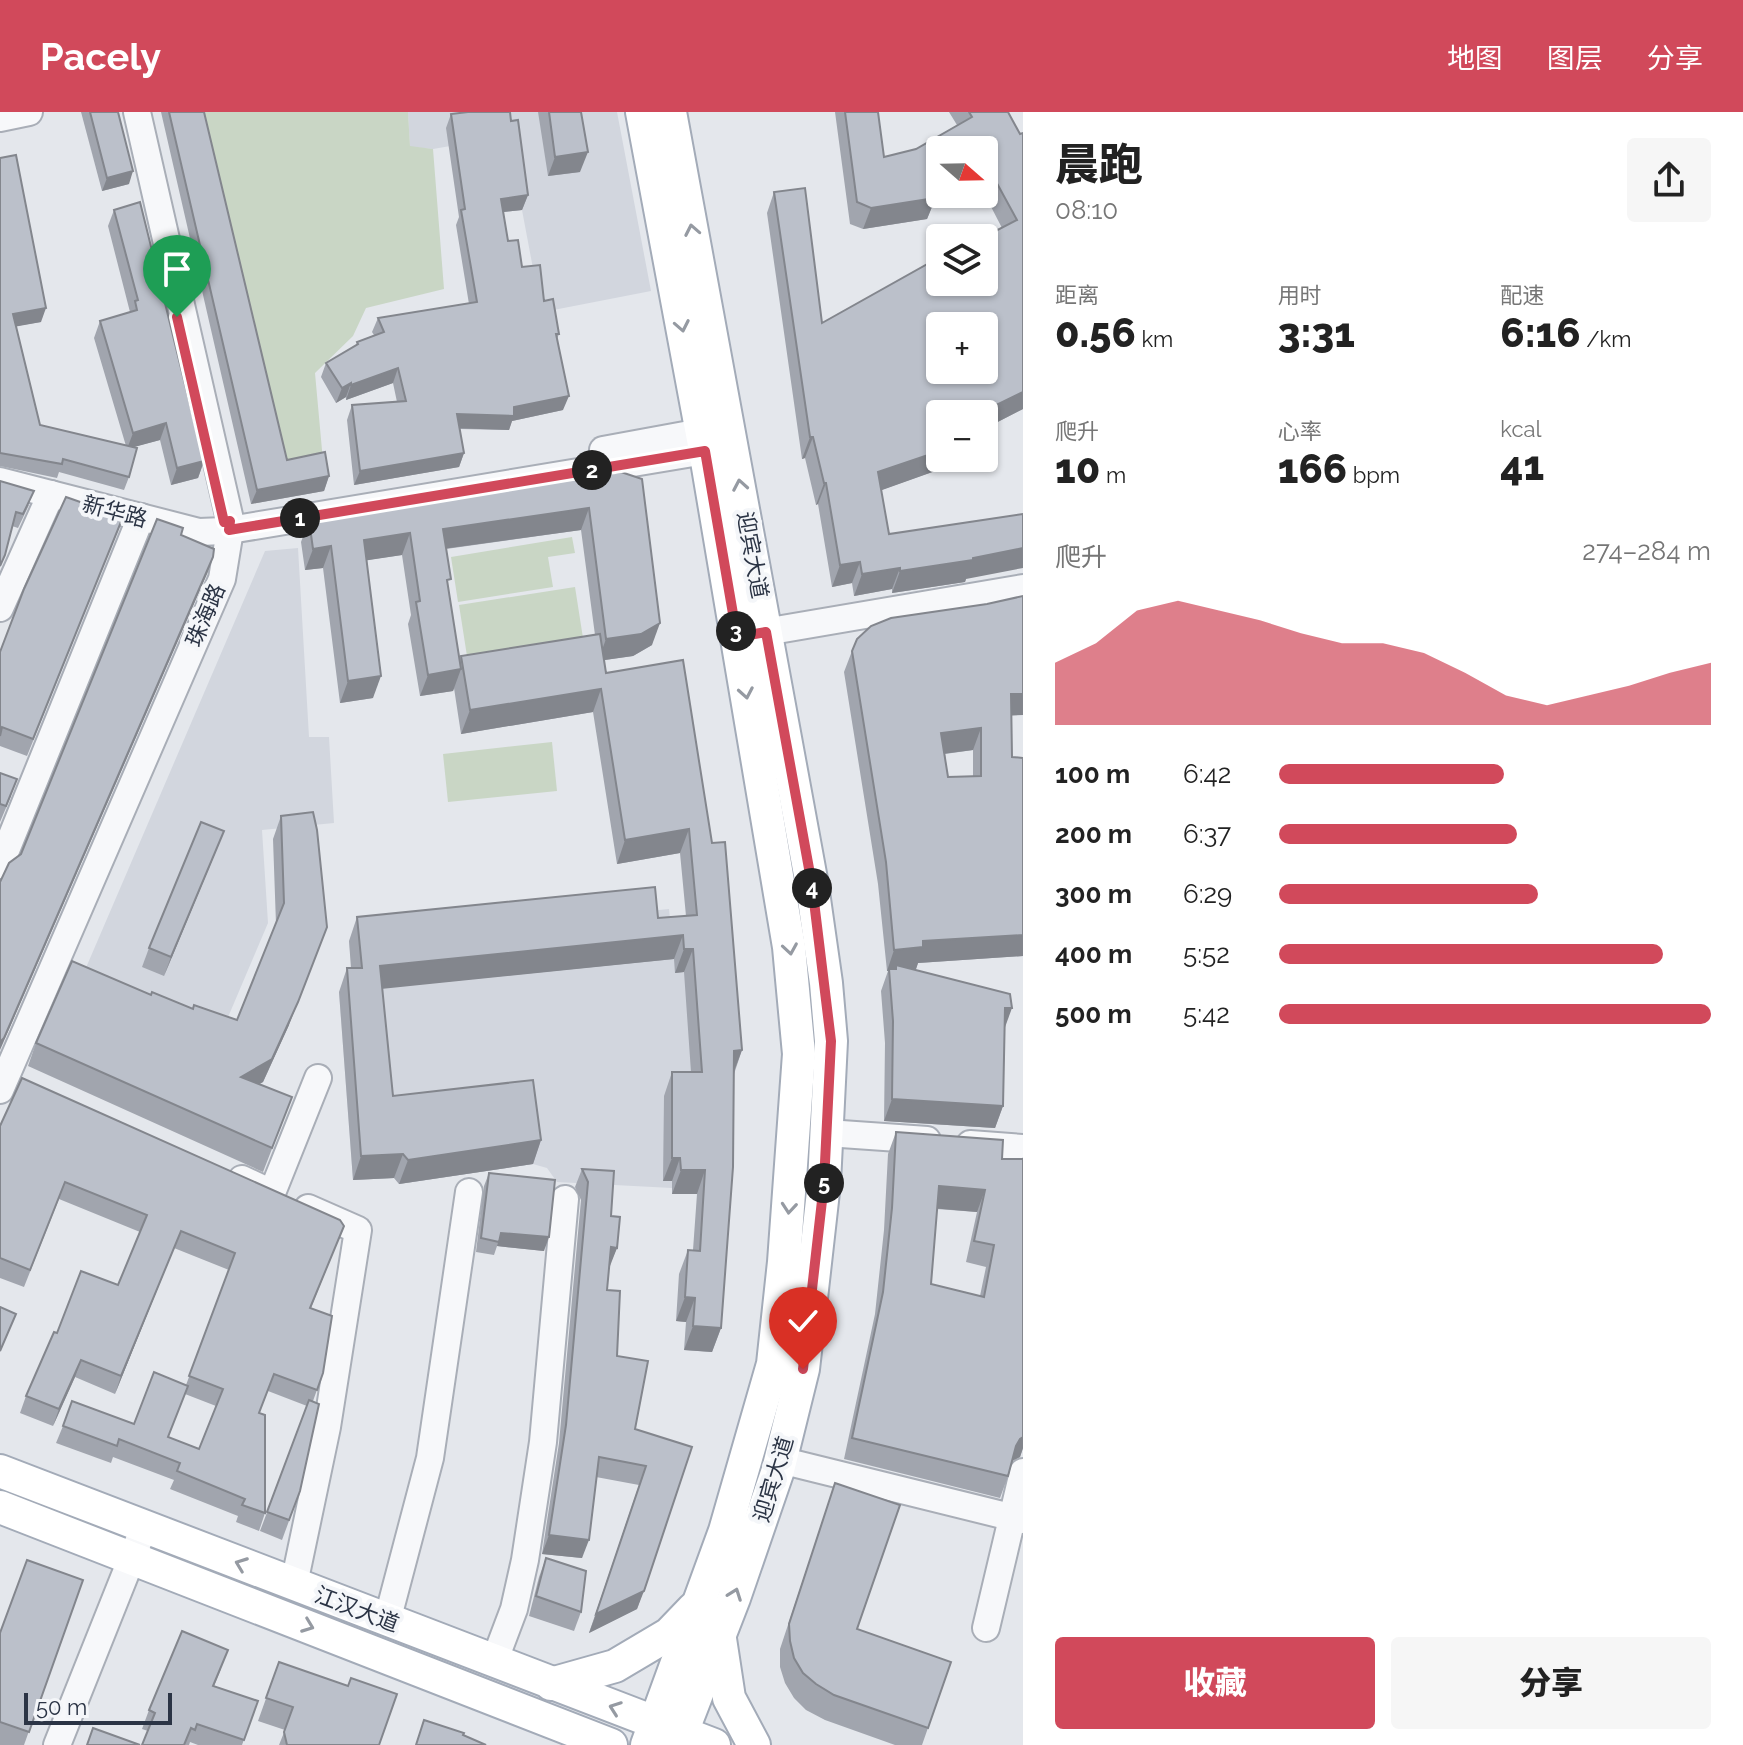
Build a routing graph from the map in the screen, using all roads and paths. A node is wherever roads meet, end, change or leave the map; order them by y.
1 (29, 112) edge
2 (130, 112) edge
3 (137, 112) edge
4 (642, 112) edge
5 (670, 112) edge
6 (0, 118) edge
7 (703, 442) junction
8 (0, 468) edge
9 (0, 481) edge
10 (51, 494) junction
11 (141, 517) junction
12 (227, 526) junction
13 (1023, 588) edge
14 (0, 608) edge
15 (752, 634) junction
16 (0, 865) edge
17 (2, 1077) edge
18 (318, 1078) dead end
19 (35, 1086) edge
20 (827, 1133) junction
21 (1023, 1148) edge
22 (216, 1168) edge
23 (469, 1192) dead end
24 (272, 1193) junction
25 (565, 1199) dead end
26 (780, 1460) junction
27 (0, 1471) edge
28 (1023, 1472) edge
29 (0, 1507) edge
30 (108, 1513) junction
31 (1017, 1518) edge
32 (144, 1526) junction
33 (96, 1543) junction
34 (188, 1543) junction
35 (133, 1557) junction
36 (177, 1574) junction
37 (294, 1584) junction
38 (698, 1604) junction
39 (387, 1621) junction
40 (986, 1628) dead end
41 (719, 1636) junction
42 (494, 1662) junction
43 (551, 1684) junction
44 (665, 1736) edge
45 (580, 1737) edge
46 (57, 1745) edge
47 (611, 1745) edge
48 (714, 1745) edge
49 (754, 1745) edge

1 - 6 street
2 - 12 street, 珠海路
3 - 12 street, 珠海路
4 -> 7 main road, 迎宾大道
15 -> 5 main road, 迎宾大道
7 - 12 street, 新华路
7 - 15 main road, 迎宾大道
8 - 12 street, 新华路
9 - 10 street, 新华路
10 - 11 street, 新华路
10 - 14 street
11 - 12 street, 新华路
11 - 16 street
12 - 17 street, 珠海路
13 - 15 street
15 - 20 main road, 迎宾大道
15 -> 38 main road, 迎宾大道
17 - 19 street
18 - 24 street
20 - 21 street
20 - 26 main road, 迎宾大道
22 - 24 street
23 - 39 street
24 - 37 street
25 - 42 street
26 - 31 street
41 -> 26 main road, 迎宾大道
27 - 30 main road, 江汉大道
28 - 31 street
29 - 33 main road, 江汉大道
30 - 32 main road, 江汉大道
30 - 33 main road
31 - 40 street
32 - 34 main road, 江汉大道
32 - 35 street
33 - 35 main road, 江汉大道
34 - 36 main road
37 -> 34 main road, 江汉大道
35 - 36 main road, 江汉大道
35 - 46 street
36 -> 45 main road, 江汉大道
37 - 39 main road, 江汉大道
38 - 43 main road
38 - 44 main road, 迎宾大道
39 - 42 main road, 江汉大道
41 - 44 main road, 迎宾大道
41 - 49 main road
42 - 43 main road, 江汉大道
44 -> 43 main road, 江汉大道
44 - 48 main road, 江汉大道
45 - 47 main road, 江汉大道

